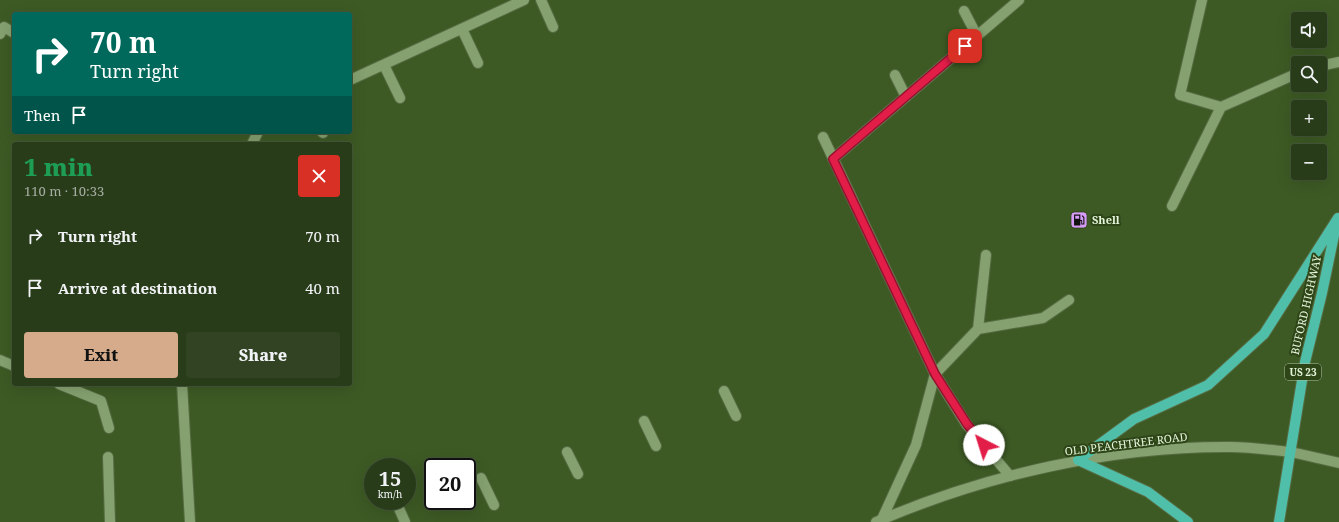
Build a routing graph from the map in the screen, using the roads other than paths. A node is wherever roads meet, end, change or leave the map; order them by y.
1 (524, 0) edge
2 (541, 0) edge
3 (1019, 0) edge
4 (1202, 0) edge
5 (964, 11) dead end
6 (553, 27) dead end
7 (462, 29) junction
8 (12, 32) edge
9 (0, 34) edge
10 (977, 36) junction
11 (1339, 62) edge
12 (478, 63) dead end
13 (384, 64) junction
14 (1327, 65) edge
15 (895, 75) dead end
16 (1291, 76) edge
17 (352, 79) edge
18 (906, 97) junction
19 (400, 98) dead end
20 (1221, 107) junction
21 (822, 137) dead end
22 (833, 159) junction
23 (1172, 206) dead end
24 (1338, 215) edge
25 (986, 255) dead end
26 (1069, 300) dead end
27 (978, 330) junction
28 (0, 360) edge
29 (12, 365) edge
30 (935, 374) junction
31 (64, 386) edge
32 (182, 386) edge
33 (724, 391) dead end
34 (736, 416) dead end
35 (644, 421) dead end
36 (109, 428) dead end
37 (656, 446) dead end
38 (567, 452) dead end
39 (1291, 452) junction
40 (108, 457) dead end
41 (1078, 460) junction
42 (1339, 463) edge
43 (578, 474) dead end
44 (1010, 476) junction
45 (481, 478) dead end
46 (494, 506) dead end
47 (400, 510) edge
48 (879, 521) edge
49 (110, 522) edge
50 (190, 522) edge
51 (405, 522) edge
52 (1188, 522) edge
53 (1279, 522) edge

1 - 7 main road
2 - 6 main road
3 - 10 main road
4 - 20 main road
5 - 10 main road
7 - 12 main road
7 - 13 main road
8 - 9 main road
10 - 18 main road
11 - 14 main road
13 - 17 main road
13 - 19 main road
15 - 18 main road
16 - 20 main road
18 - 22 main road
20 - 23 main road
21 - 22 main road
22 - 30 main road
24 - 39 main road, BUFORD HIGHWAY / US 23
24 - 41 main road
25 - 27 main road
26 - 27 main road
27 - 30 main road
28 - 29 main road
30 - 44 main road
30 - 48 main road
31 - 36 main road
32 - 50 main road
33 - 34 main road
35 - 37 main road
38 - 43 main road
39 - 41 main road, OLD PEACHTREE ROAD
39 - 42 main road, OLD PEACHTREE ROAD
39 - 53 main road, BUFORD HIGHWAY / US 23
40 - 49 main road
41 - 44 main road, OLD PEACHTREE ROAD
41 - 52 main road
44 - 48 main road, OLD PEACHTREE ROAD
45 - 46 main road
47 - 51 main road

